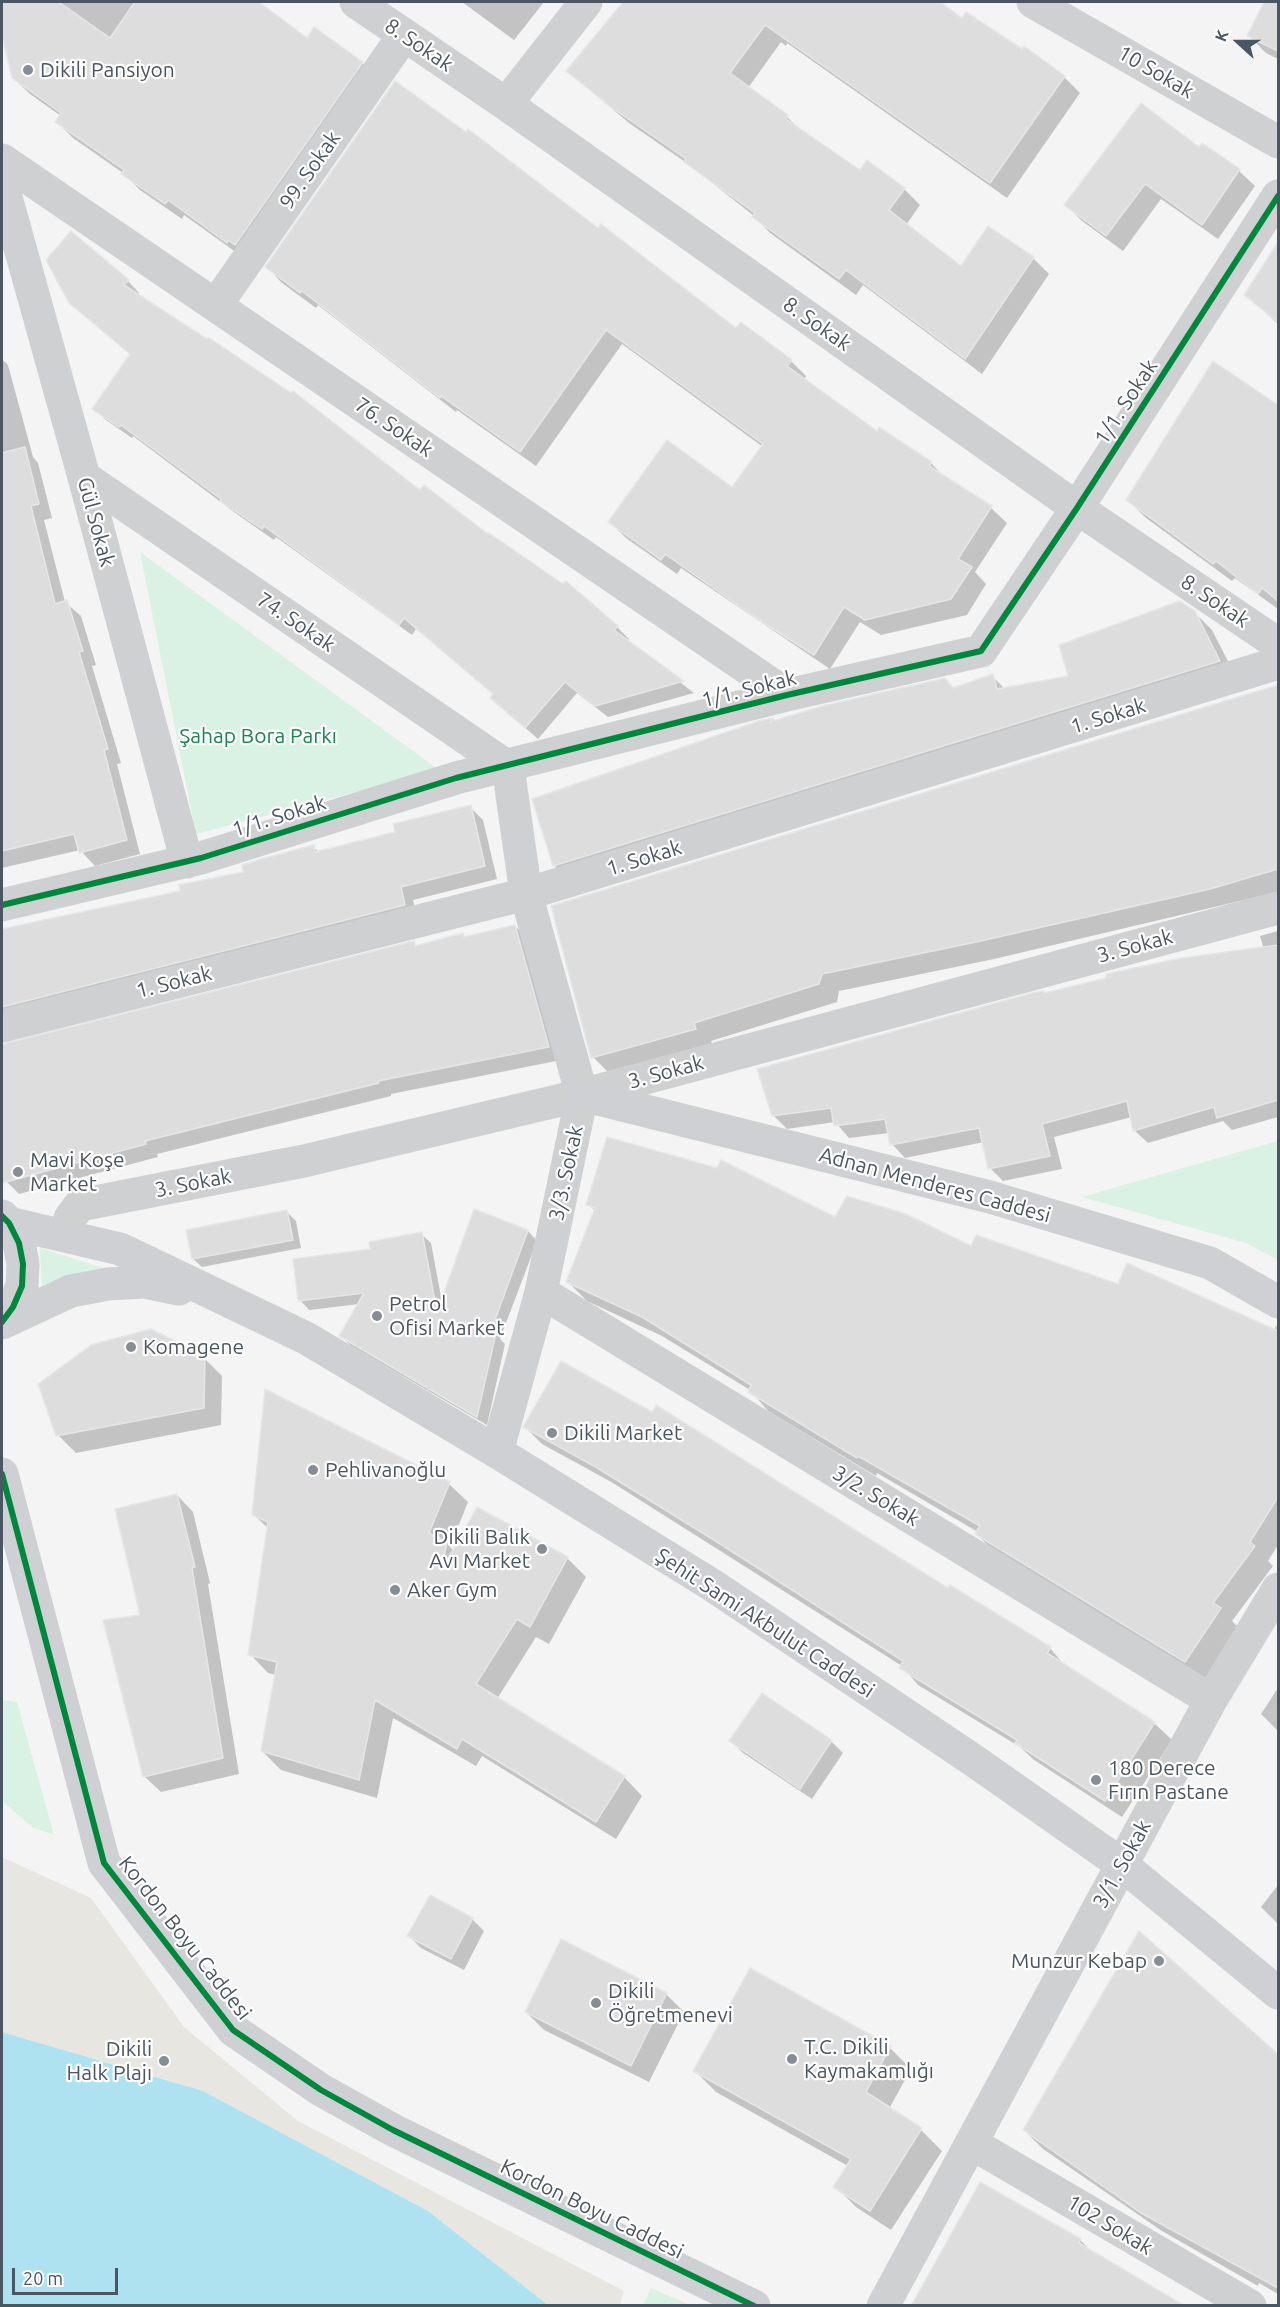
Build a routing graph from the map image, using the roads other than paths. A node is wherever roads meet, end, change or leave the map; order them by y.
1 (356, 2) edge
2 (586, 2) edge
3 (1033, 2) edge
4 (404, 35) junction
5 (506, 104) junction
6 (1278, 142) edge
7 (2, 160) edge
8 (2, 183) edge
9 (1278, 196) edge
10 (216, 305) junction
11 (84, 477) junction
12 (1077, 508) junction
13 (1278, 644) edge
14 (1278, 663) edge
15 (787, 695) junction
16 (508, 767) junction
17 (187, 862) junction
18 (526, 894) junction
19 (2, 905) edge
20 (1278, 908) edge
21 (2, 1026) edge
22 (582, 1095) junction
23 (5, 1220) edge
24 (67, 1235) junction
25 (541, 1292) junction
26 (222, 1298) junction
27 (1278, 1302) edge
28 (5, 1317) edge
29 (497, 1452) junction
30 (2, 1474) edge
31 (1278, 1589) edge
32 (1211, 1700) junction
33 (1121, 1864) junction
34 (1278, 1993) edge
35 (971, 2143) junction
36 (754, 2306) edge
37 (883, 2306) edge
38 (1250, 2306) edge

1 - 4 street, 8. Sokak
2 - 5 street
3 - 6 street, 10 Sokak
4 - 5 street, 8. Sokak
4 - 10 street, 99. Sokak
5 - 12 street, 8. Sokak
7 - 10 street, 76. Sokak
8 - 11 street, Gül Sokak
9 - 12 street, 1/1. Sokak
10 - 15 street, 76. Sokak
11 - 16 street, 74. Sokak
11 - 17 street, Gül Sokak
12 - 13 street, 8. Sokak
12 - 15 street, 1/1. Sokak
14 - 18 street, 1. Sokak
15 - 16 street, 1/1. Sokak
16 - 17 street, 1/1. Sokak
16 - 18 street, 3/3. Sokak
17 - 19 street, 1/1. Sokak
18 - 21 street, 1. Sokak
18 - 22 street, 3/3. Sokak
20 - 22 street, 3. Sokak
22 - 24 street, 3. Sokak
22 - 25 street, 3/3. Sokak
22 - 27 main road, Adnan Menderes Caddesi
23 - 24 main road, Şehit Sami Akbulut Caddesi
23 - 28 main road
24 - 26 main road, Şehit Sami Akbulut Caddesi
25 - 29 street, 3/3. Sokak
25 - 32 street, 3/2. Sokak
26 - 28 main road, Şehit Sami Akbulut Caddesi
26 - 29 main road, Şehit Sami Akbulut Caddesi
29 - 33 main road, Şehit Sami Akbulut Caddesi
30 - 36 main road, Kordon Boyu Caddesi
31 - 32 street, 3/1. Sokak
32 - 33 street, 3/1. Sokak
33 - 34 main road, Şehit Sami Akbulut Caddesi
33 - 35 street, 3/1. Sokak
35 - 37 street, 3/1. Sokak
35 - 38 street, 102 Sokak

